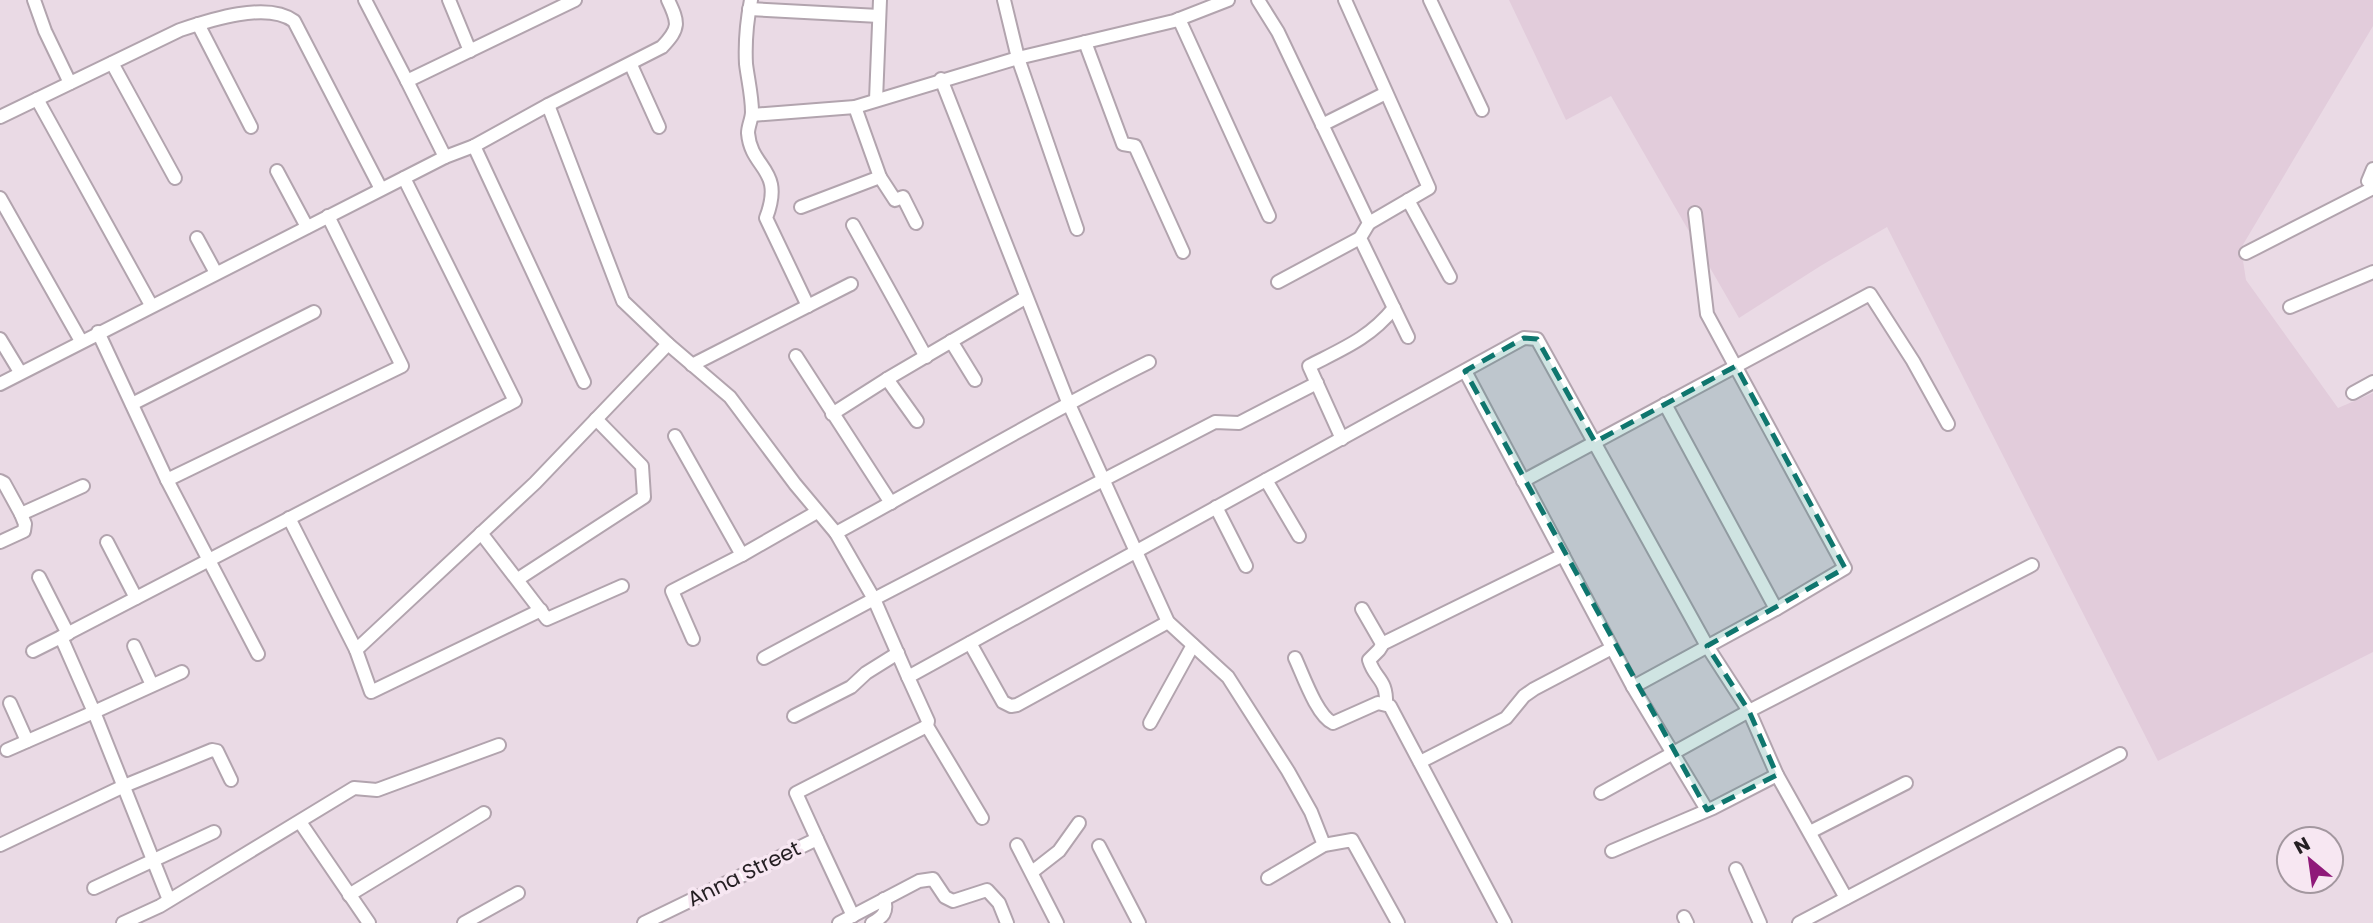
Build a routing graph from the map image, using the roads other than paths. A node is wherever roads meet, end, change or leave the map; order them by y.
1 (34, 0) edge
2 (365, 0) edge
3 (449, 0) edge
4 (575, 0) edge
5 (668, 0) edge
6 (880, 0) edge
7 (1004, 0) edge
8 (1228, 0) edge
9 (1258, 0) edge
10 (1345, 0) edge
11 (1430, 0) edge
12 (551, 5) edge
13 (750, 5) edge
14 (879, 16) junction
15 (1179, 19) junction
16 (198, 24) junction
17 (1086, 42) junction
18 (470, 51) junction
19 (1018, 58) junction
20 (112, 63) junction
21 (631, 65) junction
22 (941, 79) junction
23 (407, 81) junction
24 (70, 83) junction
25 (1385, 93) junction
26 (37, 99) junction
27 (876, 100) junction
28 (548, 106) junction
29 (855, 107) junction
30 (1482, 110) dead end
31 (752, 115) junction
32 (0, 117) edge
33 (1322, 125) junction
34 (251, 127) dead end
35 (659, 127) dead end
36 (474, 146) junction
37 (445, 157) junction
38 (2373, 169) edge
39 (277, 171) dead end
40 (880, 177) junction
41 (175, 178) dead end
42 (404, 178) junction
43 (2373, 186) edge
44 (381, 190) junction
45 (0, 198) edge
46 (1408, 200) junction
47 (801, 207) dead end
48 (1695, 213) dead end
49 (328, 216) junction
50 (1269, 216) dead end
51 (916, 223) dead end
52 (1369, 223) junction
53 (853, 225) dead end
54 (307, 227) junction
55 (1077, 229) dead end
56 (197, 238) dead end
57 (1360, 239) junction
58 (1183, 252) dead end
59 (2246, 253) dead end
60 (216, 272) junction
61 (2373, 272) edge
62 (1450, 277) dead end
63 (1278, 282) dead end
64 (851, 284) dead end
65 (1025, 298) junction
66 (151, 305) junction
67 (807, 306) junction
68 (2290, 307) dead end
69 (1394, 309) junction
70 (314, 312) dead end
71 (98, 332) junction
72 (1408, 337) dead end
73 (0, 339) edge
74 (81, 341) junction
75 (951, 341) junction
76 (668, 344) junction
77 (796, 356) dead end
78 (926, 356) junction
79 (1149, 362) dead end
80 (692, 365) junction
81 (1736, 366) junction
82 (1465, 371) junction
83 (20, 372) junction
84 (887, 379) junction
85 (975, 380) dead end
86 (584, 382) dead end
87 (2373, 382) edge
88 (1317, 383) junction
89 (0, 384) edge
90 (2353, 393) dead end
91 (1068, 402) junction
92 (132, 404) junction
93 (1665, 404) junction
94 (832, 414) junction
95 (596, 419) junction
96 (917, 421) dead end
97 (1948, 424) dead end
98 (675, 436) dead end
99 (1342, 439) junction
100 (1595, 442) junction
101 (167, 480) junction
102 (1103, 480) junction
103 (1266, 480) junction
104 (0, 481) edge
105 (1523, 481) junction
106 (83, 486) dead end
107 (891, 503) junction
108 (1216, 508) junction
109 (817, 512) junction
110 (21, 514) junction
111 (289, 518) junction
112 (481, 533) junction
113 (836, 533) junction
114 (1299, 536) dead end
115 (0, 542) edge
116 (107, 542) dead end
117 (1136, 551) junction
118 (742, 555) junction
119 (1563, 555) junction
120 (210, 560) junction
121 (2032, 565) dead end
122 (1246, 566) dead end
123 (39, 577) dead end
124 (518, 579) junction
125 (622, 586) dead end
126 (136, 598) junction
127 (874, 599) junction
128 (1362, 609) dead end
129 (1776, 609) junction
130 (541, 610) junction
131 (1168, 622) junction
132 (64, 635) junction
133 (693, 639) dead end
134 (1384, 642) junction
135 (970, 643) junction
136 (1193, 645) junction
137 (134, 646) dead end
138 (1707, 646) junction
139 (1612, 648) junction
140 (356, 650) junction
141 (33, 651) dead end
142 (898, 653) junction
143 (258, 654) dead end
144 (764, 658) dead end
145 (1295, 658) dead end
146 (182, 672) dead end
147 (908, 677) junction
148 (152, 685) junction
149 (1633, 687) junction
150 (10, 703) dead end
151 (1386, 704) junction
152 (1749, 711) junction
153 (94, 712) junction
154 (794, 716) dead end
155 (1150, 723) dead end
156 (927, 726) junction
157 (27, 741) junction
158 (499, 745) dead end
159 (7, 750) dead end
160 (1673, 754) junction
161 (2120, 754) dead end
162 (1420, 762) junction
163 (1777, 775) junction
164 (231, 780) dead end
165 (1906, 783) dead end
166 (124, 786) junction
167 (1601, 793) dead end
168 (1707, 810) junction
169 (484, 813) dead end
170 (982, 818) dead end
171 (300, 822) junction
172 (1079, 822) dead end
173 (214, 832) dead end
174 (1810, 832) junction
175 (817, 839) junction
176 (0, 845) edge
177 (1017, 845) dead end
178 (1324, 845) junction
179 (1099, 846) dead end
180 (1612, 850) dead end
181 (154, 860) junction
182 (1736, 869) dead end
183 (1032, 872) junction
184 (1268, 878) dead end
185 (94, 888) dead end
186 (518, 893) dead end
187 (349, 895) junction
188 (1846, 898) junction
189 (169, 900) junction
190 (886, 904) junction
191 (853, 916) junction
192 (123, 923) edge
193 (369, 923) edge
194 (464, 923) edge
195 (644, 923) edge
196 (839, 923) edge
197 (873, 923) edge
198 (895, 923) edge
199 (1007, 923) edge
200 (1058, 923) edge
201 (1139, 923) edge
202 (1398, 923) edge
203 (1505, 923) edge
204 (1760, 923) edge
205 (1799, 923) edge

1 - 24 street
2 - 23 street
3 - 18 street
4 - 12 street
5 - 21 street
6 - 14 street
7 - 19 street
8 - 15 street
9 - 33 street
10 - 25 street
11 - 30 street
12 - 18 street
13 - 14 street
13 - 31 street
14 - 27 street
15 - 17 street
15 - 50 street
16 - 20 street
16 - 34 street
16 - 44 street
17 - 19 street
17 - 58 street
18 - 23 street
19 - 22 street
19 - 55 street
20 - 24 street
20 - 41 street
21 - 28 street
21 - 35 street
22 - 27 street
22 - 65 street
23 - 37 street
24 - 26 street
25 - 33 street
25 - 46 street
26 - 32 street
26 - 66 street
27 - 29 street
28 - 36 street
28 - 76 street
29 - 31 street
29 - 40 street
31 - 67 street
33 - 52 street
36 - 37 street
36 - 86 street
37 - 42 street
38 - 43 street
39 - 54 street
40 - 47 street
40 - 51 street
42 - 44 street
42 - 111 street
43 - 59 street
44 - 49 street
45 - 74 street
46 - 52 street
46 - 62 street
48 - 81 street
49 - 54 street
49 - 101 street
52 - 57 street
53 - 78 street
54 - 60 street
56 - 60 street
57 - 63 street
57 - 69 street
60 - 66 street
61 - 68 street
64 - 67 street
65 - 75 street
65 - 91 street
66 - 71 street
67 - 80 street
69 - 72 street
69 - 88 street
70 - 92 street
71 - 74 street
71 - 92 street
73 - 83 street
74 - 83 street
75 - 78 street
75 - 85 street
76 - 80 street
76 - 95 street
77 - 94 street
78 - 84 street
79 - 91 street
80 - 109 street
81 - 93 street
81 - 97 street
81 - 129 street
82 - 99 street
82 - 100 street
82 - 105 street
83 - 89 street
84 - 94 street
84 - 96 street
87 - 90 street
88 - 99 street
88 - 102 street
91 - 102 street
91 - 107 street
92 - 101 street
93 - 100 street
93 - 129 street
94 - 107 street
95 - 112 street
95 - 124 street
98 - 118 street
99 - 103 street
100 - 105 street
100 - 138 street
101 - 120 street
102 - 117 street
102 - 127 street
103 - 108 street
103 - 114 street
104 - 110 street
105 - 119 street
106 - 110 street
107 - 113 street
108 - 117 street
108 - 122 street
109 - 113 street
109 - 118 street
110 - 115 street
111 - 120 street
111 - 140 street
112 - 124 street
112 - 140 street
113 - 127 street
116 - 126 street
117 - 131 street
117 - 135 street
118 - 133 street
119 - 134 street
119 - 139 street
120 - 126 street
120 - 143 street
121 - 152 street
123 - 132 street
124 - 130 street
125 - 130 street
126 - 132 street
127 - 142 street
127 - 144 street
128 - 134 street
129 - 138 street
130 - 140 street
131 - 135 street
131 - 136 street
132 - 141 street
132 - 153 street
134 - 151 street
135 - 147 street
136 - 155 street
136 - 178 street
137 - 148 street
138 - 149 street
138 - 152 street
139 - 149 street
139 - 162 street
142 - 147 street
142 - 154 street
145 - 151 street
146 - 148 street
147 - 156 street
148 - 153 street
149 - 160 street
150 - 157 street
151 - 162 street
152 - 160 street
152 - 163 street
153 - 157 street
153 - 166 street
156 - 170 street
156 - 175 street, Anna Street
157 - 159 street
158 - 171 street
160 - 167 street
160 - 168 street
161 - 188 street
162 - 203 street
163 - 168 street
163 - 174 street
164 - 166 street
165 - 174 street
166 - 176 street
166 - 181 street
168 - 180 street
169 - 187 street
171 - 187 street
171 - 189 street
172 - 183 street
173 - 181 street
174 - 188 street
175 - 191 street
175 - 195 street, Anna Street
177 - 183 street
178 - 184 street
178 - 202 street
179 - 201 street
181 - 185 street
181 - 189 street
182 - 204 street
183 - 200 street
186 - 194 street
187 - 193 street
188 - 205 street
189 - 192 street
190 - 191 street
190 - 197 street
190 - 198 street
190 - 199 street
191 - 196 street

